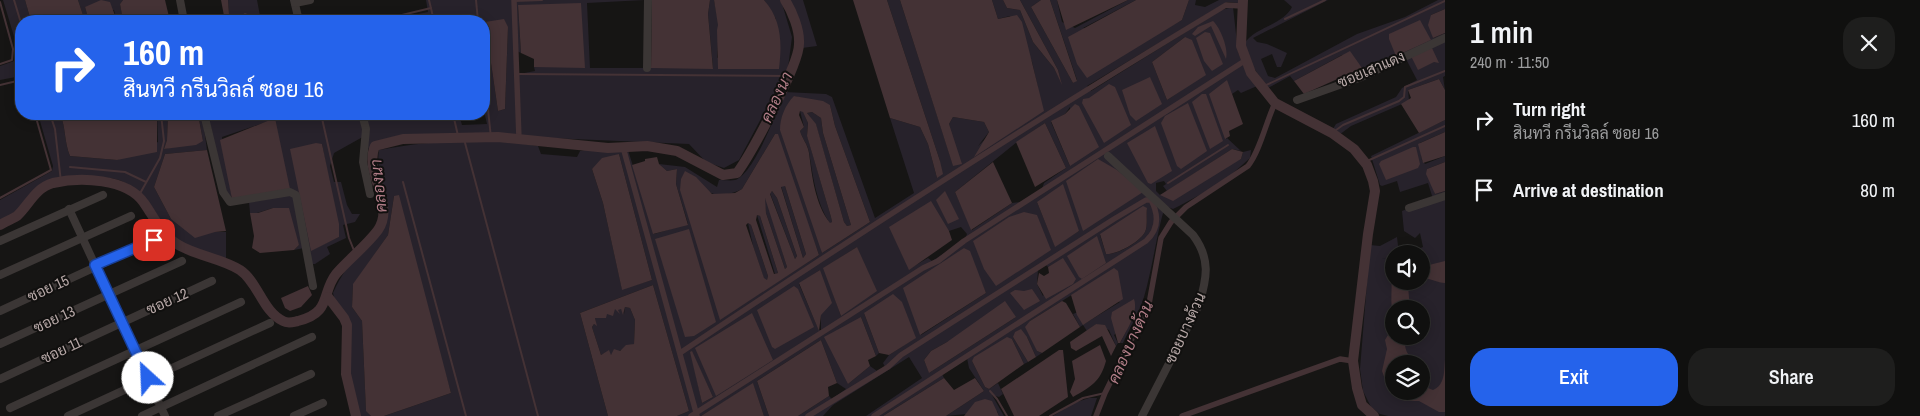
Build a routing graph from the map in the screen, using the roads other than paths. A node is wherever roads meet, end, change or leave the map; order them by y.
1 (180, 0) edge
2 (310, 0) edge
3 (648, 0) edge
4 (295, 2) edge
5 (183, 15) edge
6 (298, 15) edge
7 (1445, 38) edge
8 (648, 68) dead end
9 (1296, 100) dead end
10 (205, 120) edge
11 (364, 120) edge
12 (1108, 156) dead end
13 (370, 194) dead end
14 (103, 195) dead end
15 (1445, 196) edge
16 (1409, 208) dead end
17 (69, 209) junction
18 (131, 216) dead end
19 (82, 237) junction
20 (154, 240) dead end
21 (0, 241) edge
22 (182, 261) dead end
23 (95, 265) junction
24 (0, 275) edge
25 (212, 281) dead end
26 (314, 286) dead end
27 (108, 294) junction
28 (241, 302) dead end
29 (0, 311) edge
30 (121, 322) junction
31 (270, 323) dead end
32 (312, 337) dead end
33 (0, 344) edge
34 (134, 350) junction
35 (311, 374) dead end
36 (148, 378) junction
37 (0, 379) edge
38 (323, 403) dead end
39 (161, 407) junction
40 (10, 408) dead end
41 (68, 416) edge
42 (142, 416) edge
43 (165, 416) edge
44 (218, 416) edge
45 (294, 416) edge
46 (1142, 416) edge

1 - 5 street
2 - 4 street
3 - 8 street
4 - 6 street
7 - 9 street, ซอยเสาแดง
10 - 26 street
11 - 13 street
12 - 46 street, ซอยบางด้วน
14 - 17 street
15 - 16 street
17 - 19 street
17 - 21 street
18 - 19 street
19 - 23 street
19 - 24 street
20 - 23 street, ซอย 15
22 - 27 street, ซอย 13
23 - 27 street
23 - 29 street, ซอย 15
25 - 30 street, ซอย 12
27 - 30 street
27 - 33 street, ซอย 13
28 - 34 street
30 - 34 street
30 - 37 street, ซอย 11
31 - 36 street
32 - 39 street
34 - 36 street
34 - 40 street
35 - 44 street
36 - 39 street
36 - 41 street
38 - 45 street
39 - 42 street
39 - 43 street

